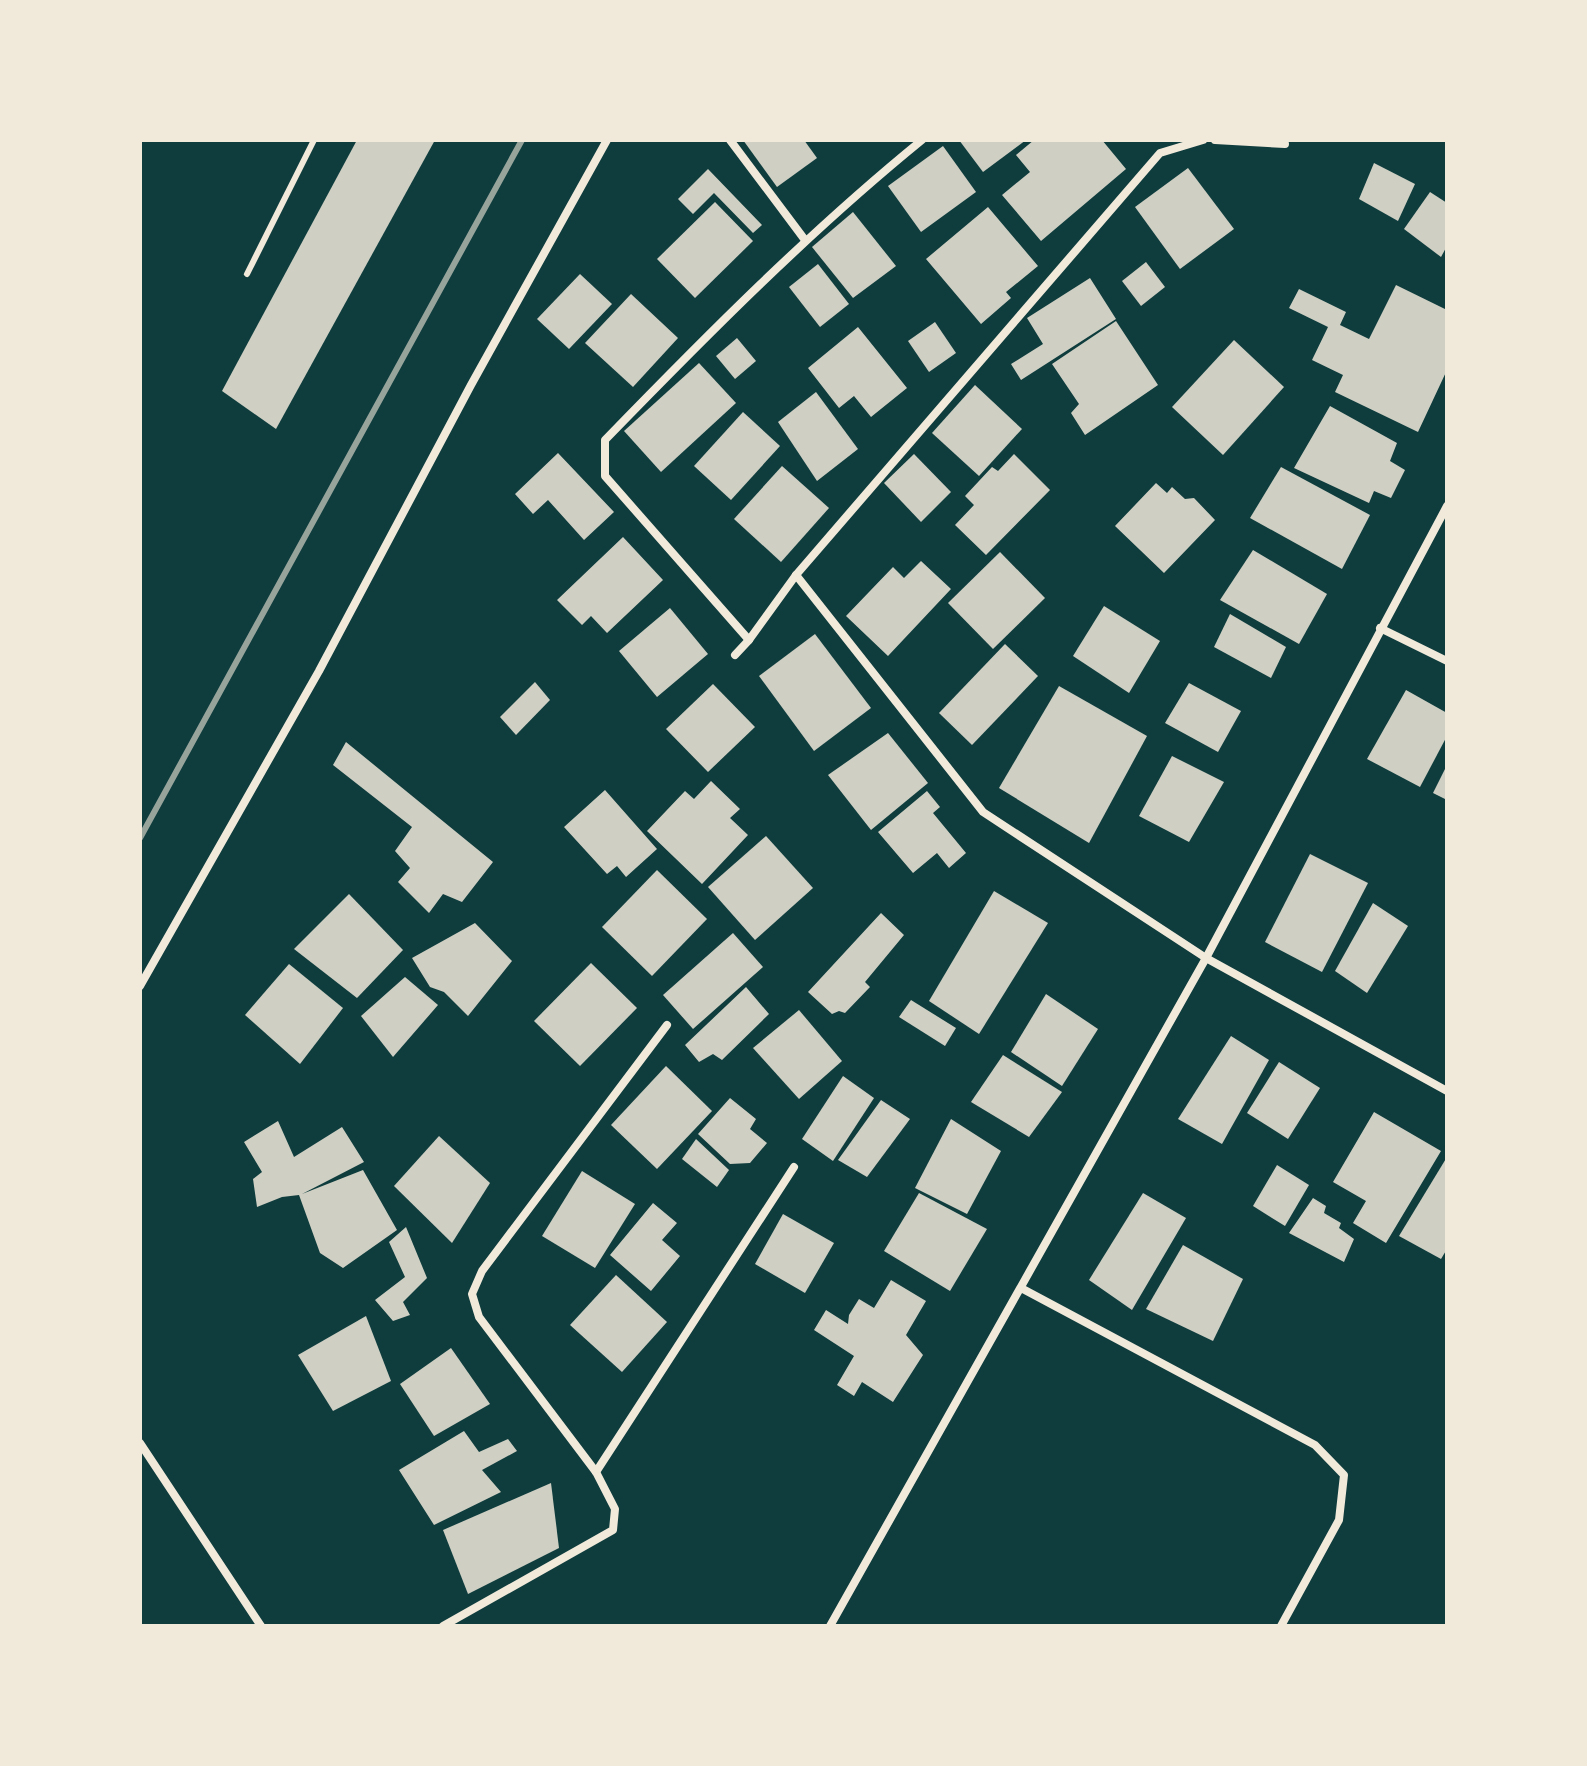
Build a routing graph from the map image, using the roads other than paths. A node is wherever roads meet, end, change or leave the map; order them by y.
1 (314, 140) edge
2 (607, 140) edge
3 (730, 140) edge
4 (922, 140) edge
5 (1203, 140) edge
6 (1215, 140) edge
7 (1285, 144) dead end
8 (805, 240) junction
9 (247, 274) dead end
10 (1447, 506) edge
11 (796, 575) junction
12 (1380, 628) junction
13 (749, 640) junction
14 (735, 655) dead end
15 (1447, 661) edge
16 (1206, 958) junction
17 (140, 986) edge
18 (667, 1025) dead end
19 (1447, 1091) edge
20 (794, 1167) dead end
21 (1021, 1288) junction
22 (140, 1443) edge
23 (596, 1472) junction
24 (261, 1626) edge
25 (443, 1626) edge
26 (830, 1626) edge
27 (1281, 1626) edge

1 - 9 lane
2 - 17 street
3 - 8 street
4 - 8 street
5 - 11 street
6 - 7 street
8 - 13 street
10 - 12 street
11 - 13 street
11 - 16 street
12 - 15 street
12 - 16 street
13 - 14 street
16 - 19 street
16 - 21 street
18 - 23 street
20 - 23 street
21 - 26 street
21 - 27 street
22 - 24 street
23 - 25 street

